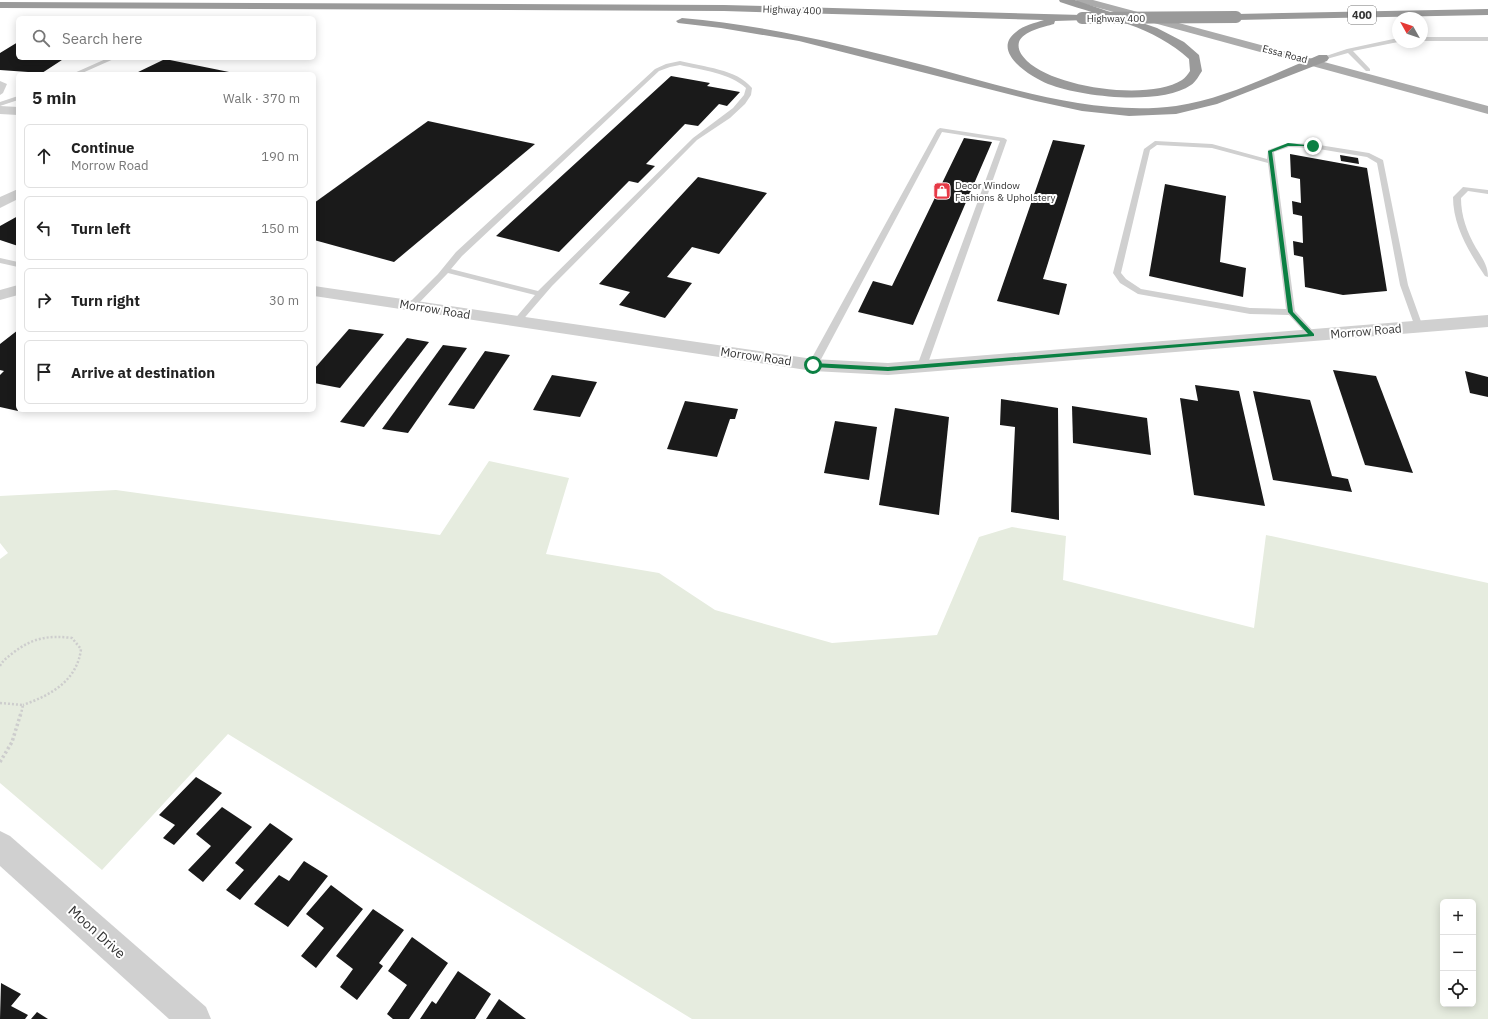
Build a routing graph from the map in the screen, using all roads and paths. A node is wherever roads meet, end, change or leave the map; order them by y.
1 (1064, 0) edge
2 (1081, 0) edge
3 (1113, 1) edge
4 (0, 5) edge
5 (410, 6) junction
6 (1488, 12) edge
7 (1082, 18) junction
8 (648, 19) dead end
9 (670, 20) dead end
10 (1428, 39) edge
11 (1488, 40) edge
12 (1392, 41) edge
13 (1349, 50) junction
14 (107, 60) edge
15 (1318, 60) junction
16 (1368, 70) junction
17 (80, 72) edge
18 (0, 82) edge
19 (0, 93) edge
20 (16, 99) edge
21 (1488, 101) edge
22 (0, 104) edge
23 (0, 110) edge
24 (1488, 110) edge
25 (16, 111) edge
26 (1272, 162) junction
27 (1488, 192) edge
28 (16, 194) edge
29 (0, 203) edge
30 (1488, 255) edge
31 (0, 260) edge
32 (1480, 262) junction
33 (16, 264) edge
34 (446, 270) junction
35 (1488, 274) edge
36 (316, 290) edge
37 (16, 291) edge
38 (540, 294) junction
39 (0, 295) edge
40 (412, 305) junction
41 (1291, 312) junction
42 (516, 321) junction
43 (1488, 321) edge
44 (1419, 327) junction
45 (1312, 335) junction
46 (813, 365) junction
47 (922, 366) junction
48 (0, 666) edge
49 (0, 703) edge
50 (23, 705) junction
51 (0, 762) edge
52 (0, 846) edge
53 (194, 1019) edge

1 - 7 highway
2 - 15 main road, Essa Road
3 - 15 main road, Essa Road
4 - 5 highway, Highway 400 / 400
5 - 7 highway, Highway 400 / 400
5 - 8 highway
6 - 7 highway, Highway 400 / 400, bridge
9 - 15 highway
10 - 11 lane
12 - 13 lane
13 - 15 lane
13 - 16 lane
14 - 17 lane
15 - 16 main road, Essa Road
15 - 24 main road, Essa Road
16 - 21 main road, Essa Road
18 - 19 lane
20 - 22 lane
23 - 25 street
26 - 41 lane
26 - 41 lane
26 - 44 lane
27 - 32 lane
28 - 29 street
30 - 32 lane
31 - 33 lane
32 - 35 lane
34 - 38 lane
34 - 38 lane
34 - 40 lane
36 - 40 street, Morrow Road
37 - 39 street
38 - 42 lane
40 - 42 street, Morrow Road
41 - 45 lane
42 - 46 street, Morrow Road
43 - 44 street, Morrow Road
44 - 45 street, Morrow Road
45 - 47 street, Morrow Road
46 - 47 street, Morrow Road
46 - 47 lane
48 - 50 path
49 - 50 path
50 - 51 path
52 - 53 street, Moon Drive

